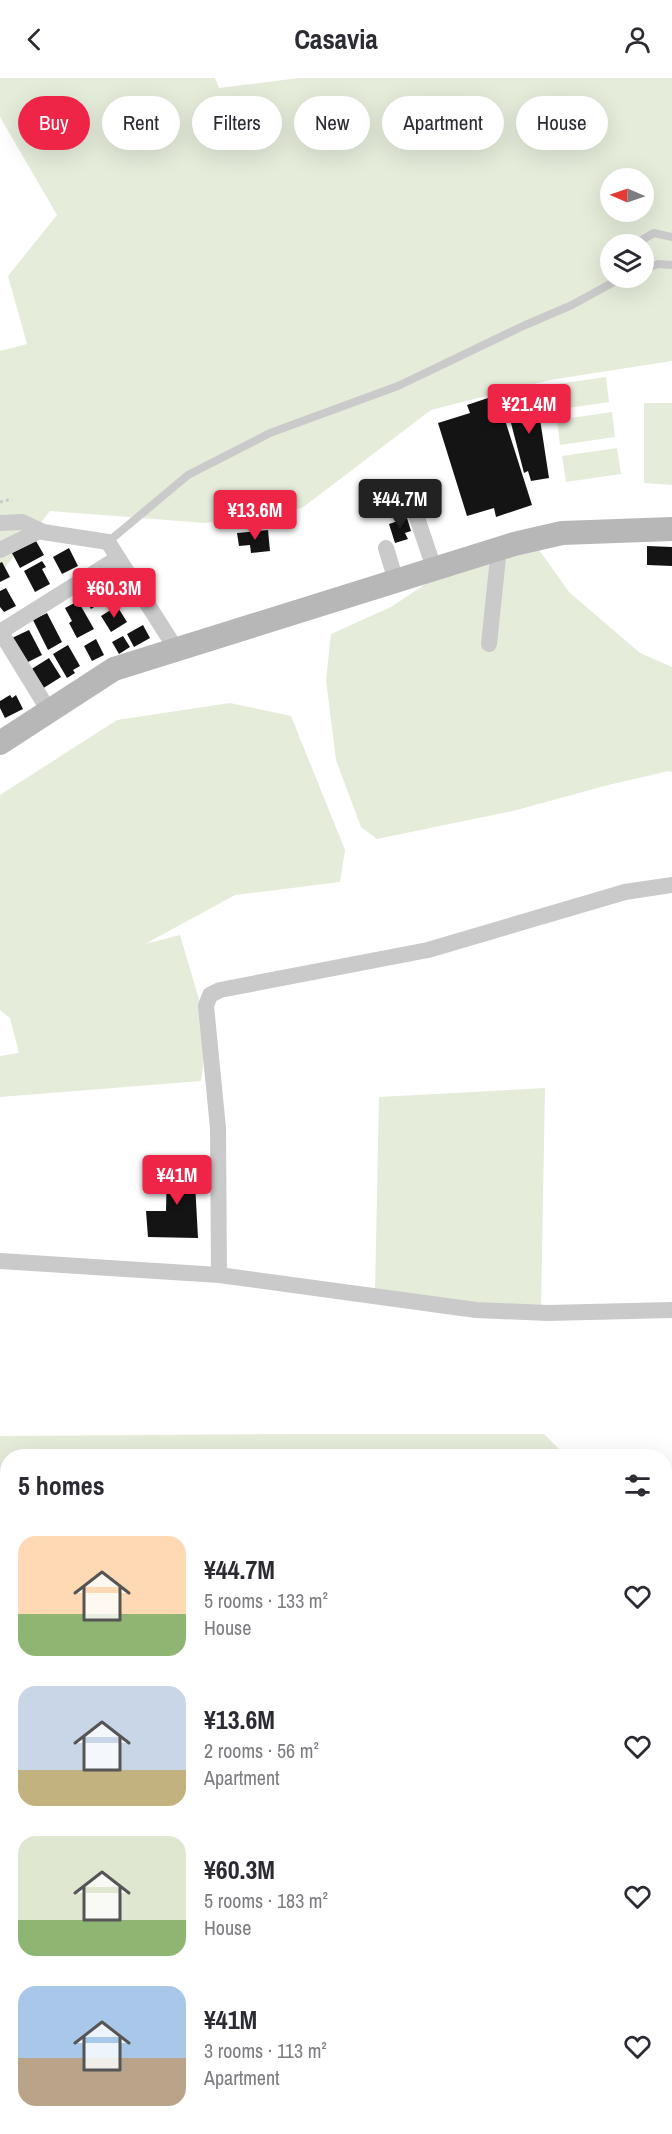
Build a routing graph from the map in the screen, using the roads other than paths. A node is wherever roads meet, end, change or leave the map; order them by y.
1 (652, 234) edge
2 (672, 237) edge
3 (654, 265) edge
4 (672, 265) edge
5 (603, 288) edge
6 (414, 509) dead end
7 (0, 523) edge
8 (672, 529) edge
9 (39, 531) junction
10 (108, 542) junction
11 (386, 548) dead end
12 (499, 548) junction
13 (0, 550) edge
14 (118, 558) junction
15 (434, 568) junction
16 (396, 581) junction
17 (0, 632) edge
18 (489, 644) dead end
19 (176, 649) junction
20 (49, 711) junction
21 (0, 743) edge
22 (672, 885) edge
23 (0, 1261) edge
24 (219, 1275) junction
25 (672, 1310) edge

1 - 2 lane
3 - 4 lane
5 - 10 lane
6 - 15 street
7 - 9 street
8 - 12 street
9 - 10 street
9 - 13 street
10 - 14 street
11 - 16 street
12 - 15 street
12 - 18 street
14 - 17 street
14 - 19 street
15 - 16 street
16 - 19 street
17 - 20 street
19 - 20 street
20 - 21 street
22 - 24 street
23 - 24 street
24 - 25 street

